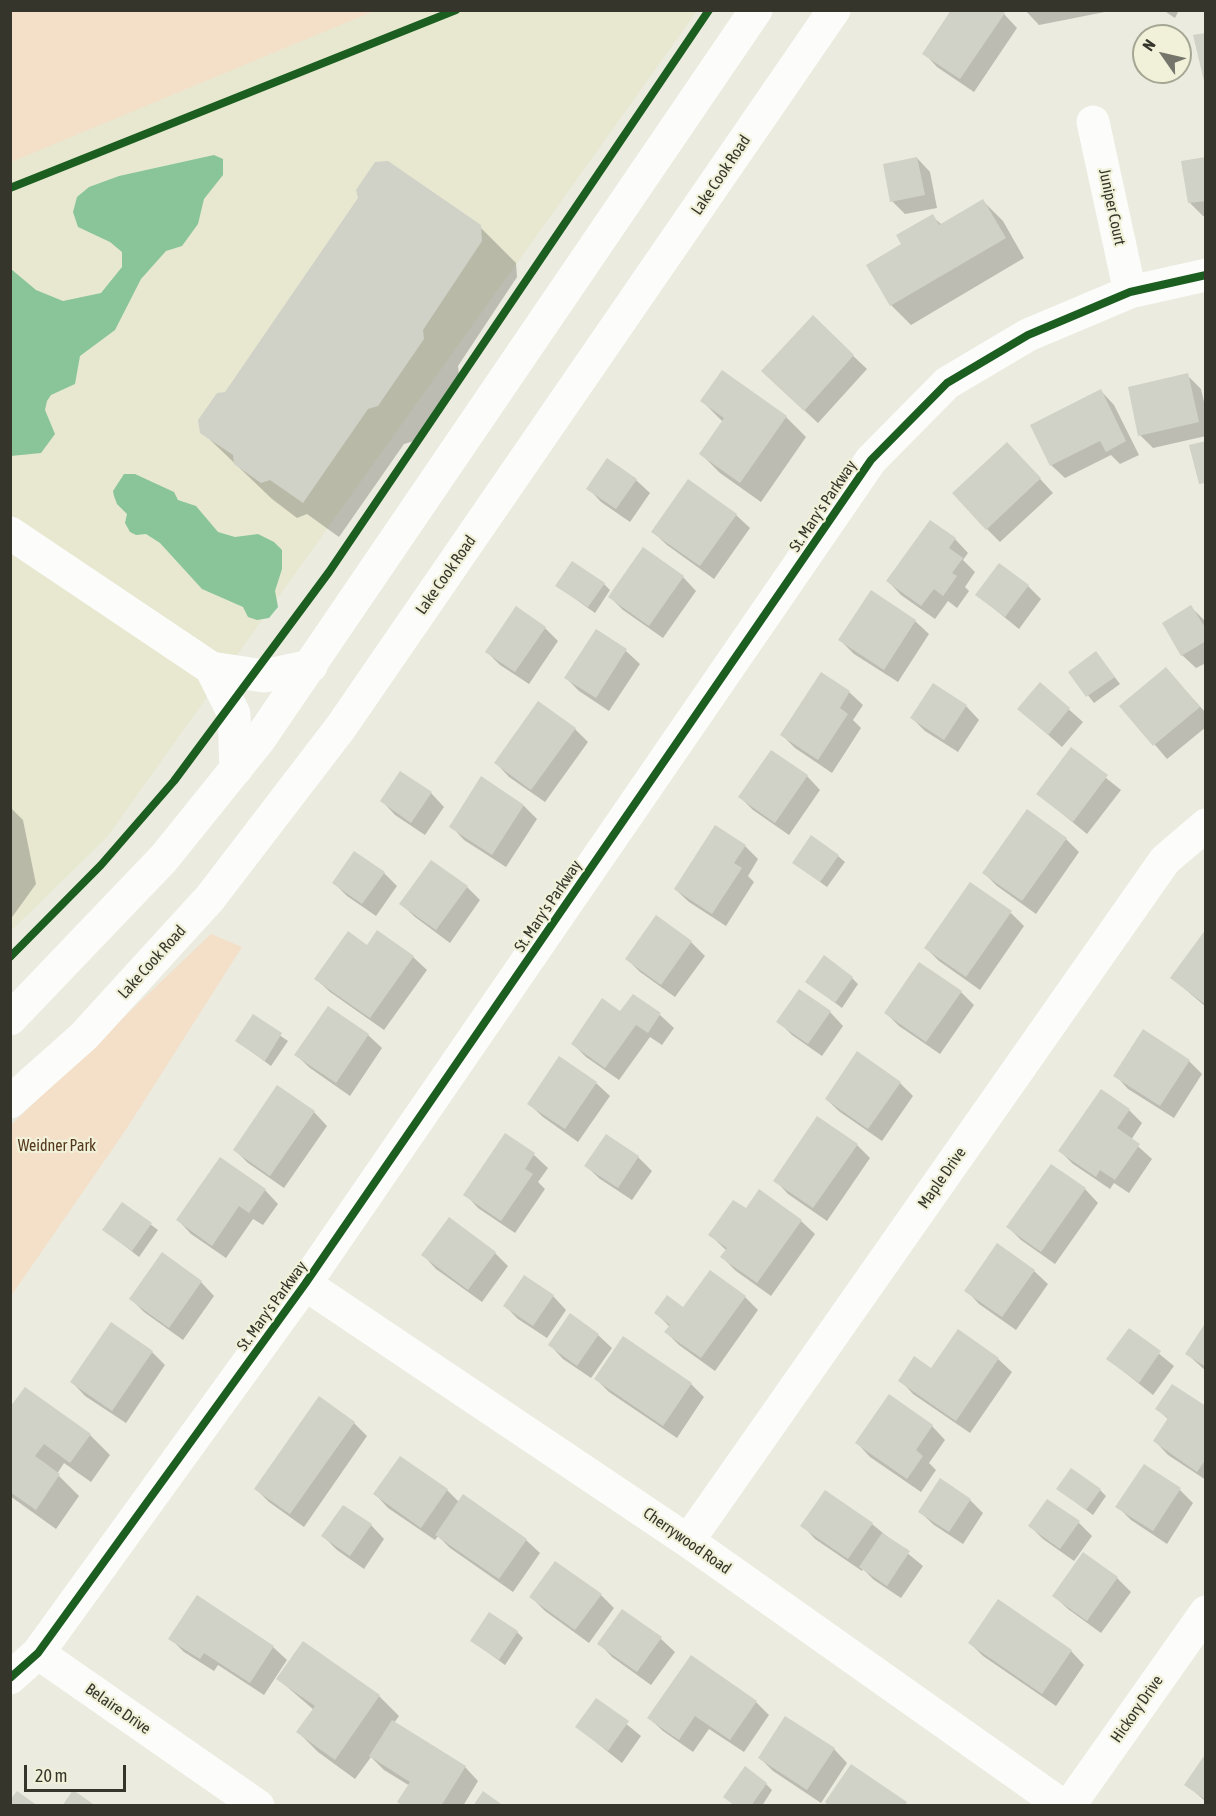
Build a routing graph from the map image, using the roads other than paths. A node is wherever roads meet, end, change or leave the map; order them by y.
1 (756, 10) edge
2 (834, 10) edge
3 (1093, 122) dead end
4 (1206, 275) edge
5 (1130, 292) junction
6 (10, 533) edge
7 (311, 666) junction
8 (211, 668) junction
9 (236, 769) junction
10 (1206, 825) edge
11 (10, 1020) edge
12 (10, 1102) edge
13 (305, 1284) junction
14 (688, 1541) junction
15 (1206, 1612) edge
16 (38, 1653) junction
17 (10, 1678) edge
18 (258, 1806) edge
19 (1063, 1806) edge
20 (1070, 1806) edge

1 - 7 street
2 - 12 street, Lake Cook Road
3 - 5 street, Juniper Court
4 - 5 street, St. Mary's Parkway
5 - 13 street, St. Mary's Parkway
6 - 8 street
7 - 8 street
7 - 9 street
8 - 9 street
9 - 11 street
10 - 14 street, Maple Drive
13 - 14 street, Cherrywood Road
13 - 16 street, St. Mary's Parkway
14 - 19 street, Cherrywood Road
15 - 20 street, Hickory Drive
16 - 17 street, St. Mary's Parkway
16 - 18 street, Belaire Drive

